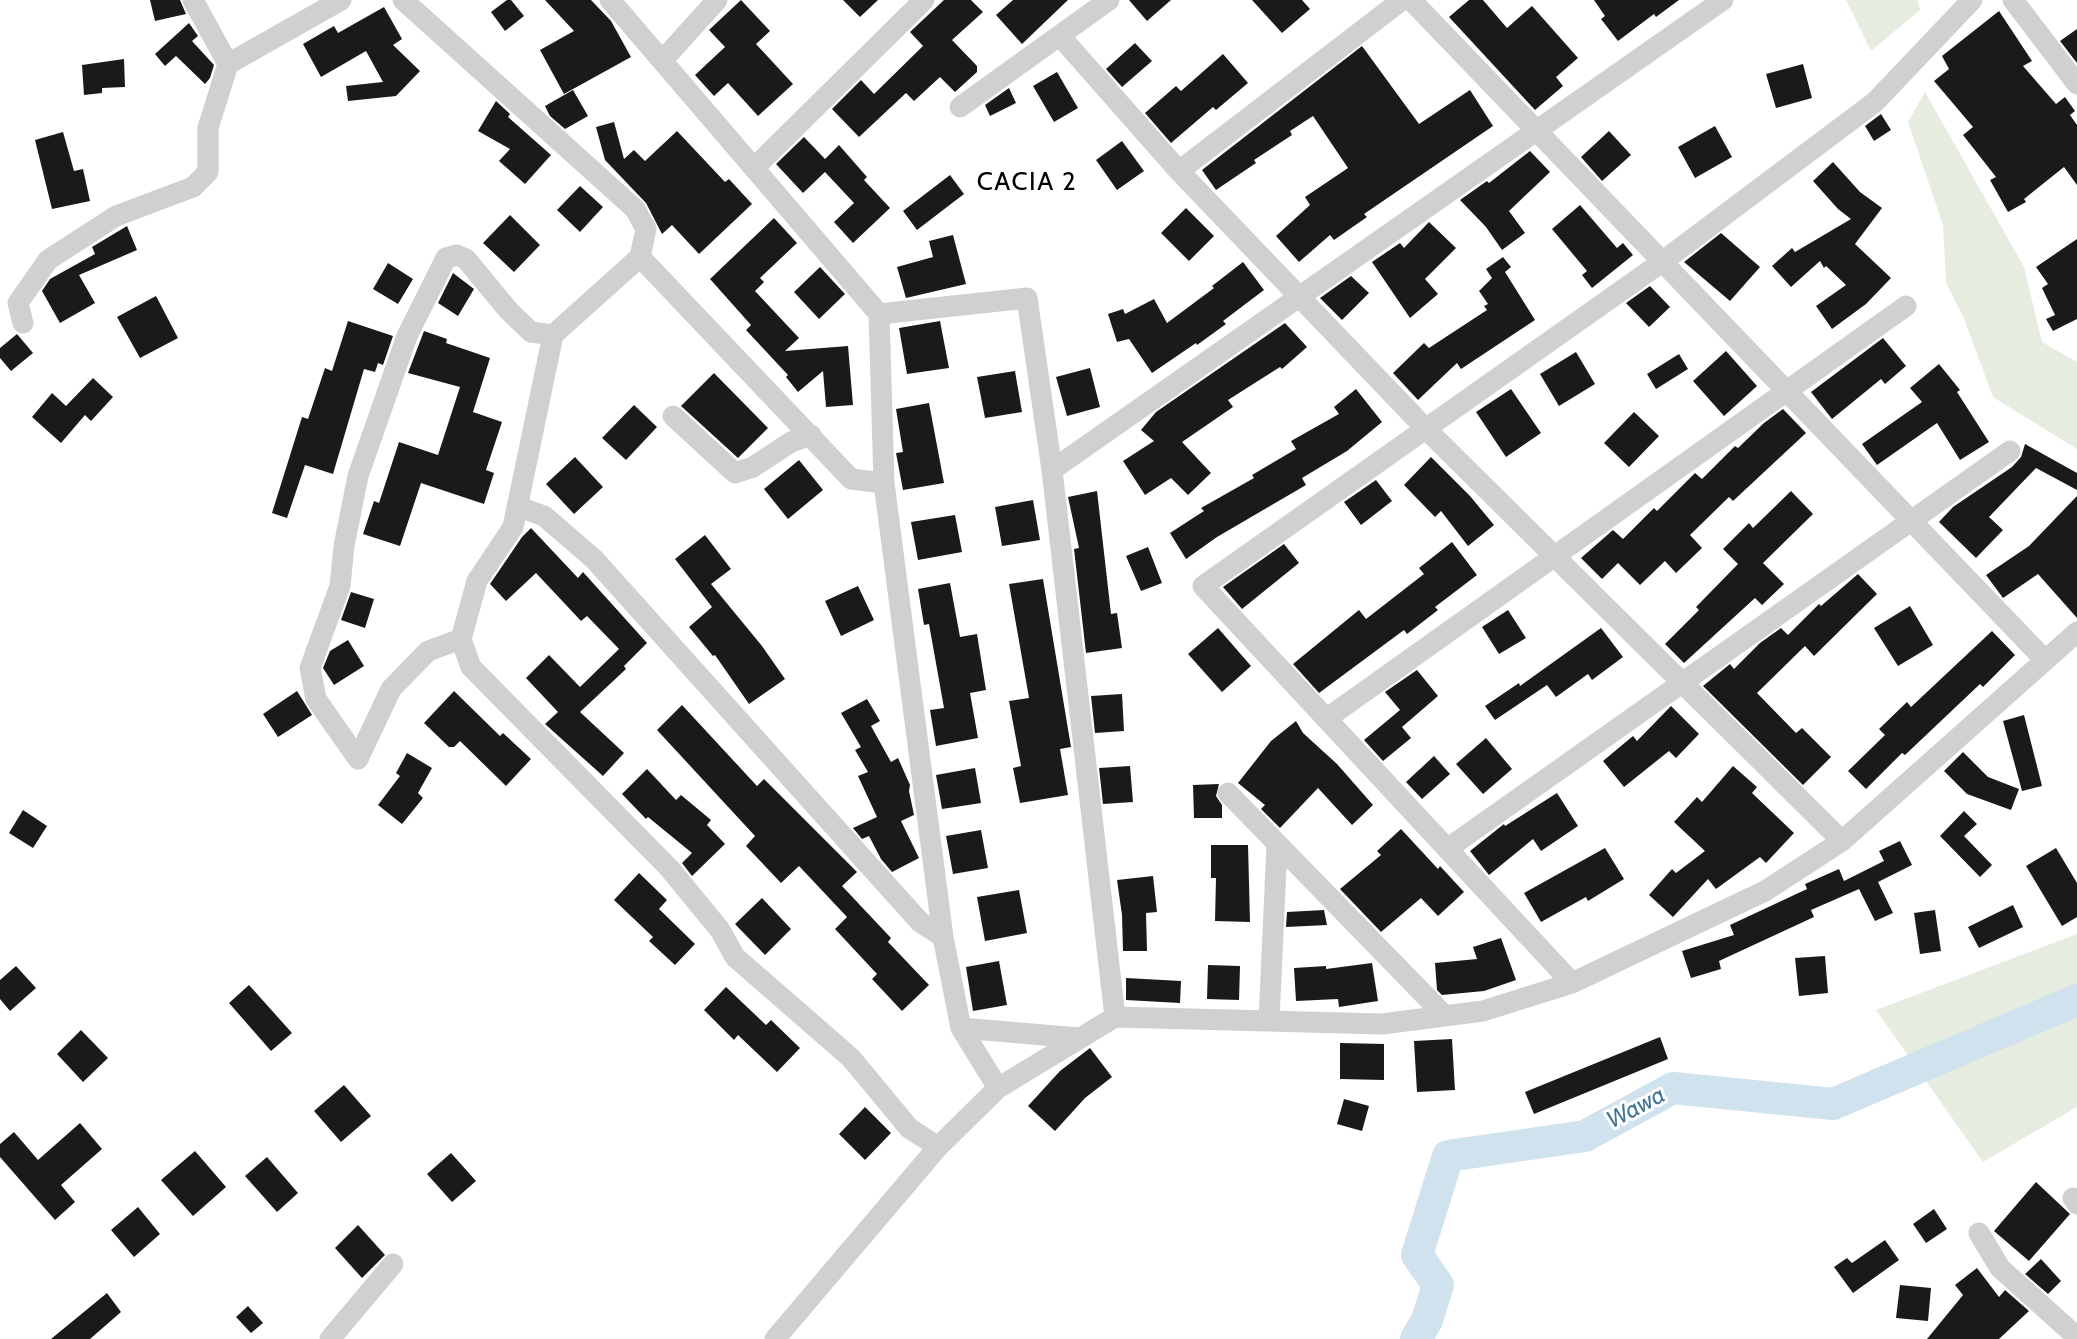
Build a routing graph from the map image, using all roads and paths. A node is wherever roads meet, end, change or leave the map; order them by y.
1 (193, 0) edge
2 (341, 0) edge
3 (403, 0) edge
4 (610, 0) edge
5 (717, 0) edge
6 (924, 0) edge
7 (1109, 0) edge
8 (1402, 0) edge
9 (1411, 0) edge
10 (1723, 0) edge
11 (1972, 0) edge
12 (2013, 0) edge
13 (1060, 36) junction
14 (662, 61) junction
15 (228, 64) junction
16 (2077, 84) edge
17 (960, 107) dead end
18 (1537, 131) junction
19 (754, 168) junction
20 (1179, 171) junction
21 (640, 256) junction
22 (1662, 262) junction
23 (1301, 298) junction
24 (1906, 306) dead end
25 (879, 314) junction
26 (23, 323) dead end
27 (553, 335) junction
28 (1786, 391) junction
29 (673, 416) dead end
30 (1425, 429) junction
31 (811, 435) junction
32 (2010, 451) dead end
33 (1052, 470) junction
34 (884, 483) junction
35 (518, 506) junction
36 (1911, 521) junction
37 (1554, 556) junction
38 (2077, 632) edge
39 (461, 639) junction
40 (2044, 659) junction
41 (1682, 682) junction
42 (1326, 719) junction
43 (1228, 794) dead end
44 (1842, 841) junction
45 (1277, 844) junction
46 (1447, 849) junction
47 (943, 937) junction
48 (1572, 983) junction
49 (1445, 1016) junction
50 (1115, 1017) junction
51 (1269, 1021) junction
52 (961, 1028) junction
53 (1079, 1038) junction
54 (998, 1088) junction
55 (938, 1147) junction
56 (1978, 1233) dead end
57 (393, 1264) dead end
58 (2077, 1337) edge
59 (330, 1339) edge
60 (775, 1339) edge

1 - 15 street
2 - 15 street
3 - 21 street
4 - 14 street
5 - 14 street
6 - 19 street
7 - 13 street
8 - 20 street
9 - 18 street
10 - 18 street
11 - 22 street
12 - 16 street
13 - 17 street
13 - 20 street
14 - 19 street
15 - 26 street
18 - 22 street
18 - 23 street
19 - 25 street
20 - 23 street
21 - 27 street
21 - 31 street
22 - 28 street
22 - 30 street
23 - 30 street
23 - 33 street
24 - 28 street
25 - 33 street
25 - 34 street
27 - 35 street
27 - 39 street
28 - 36 street
28 - 37 street
29 - 31 street
30 - 37 street
30 - 42 street
31 - 34 street
32 - 36 street
33 - 50 street
34 - 47 street
35 - 39 street
35 - 47 street
36 - 40 street
36 - 41 street
37 - 41 street
37 - 42 street
38 - 40 street
39 - 55 street
40 - 44 street
41 - 44 street
41 - 46 street
42 - 46 street
43 - 45 street
44 - 48 street
45 - 49 street
45 - 51 street
46 - 48 street
47 - 52 street
48 - 49 street
49 - 51 street
50 - 51 street
50 - 53 street
52 - 53 street
52 - 54 street
53 - 54 street
54 - 55 street
55 - 60 street
56 - 58 street
57 - 59 street

